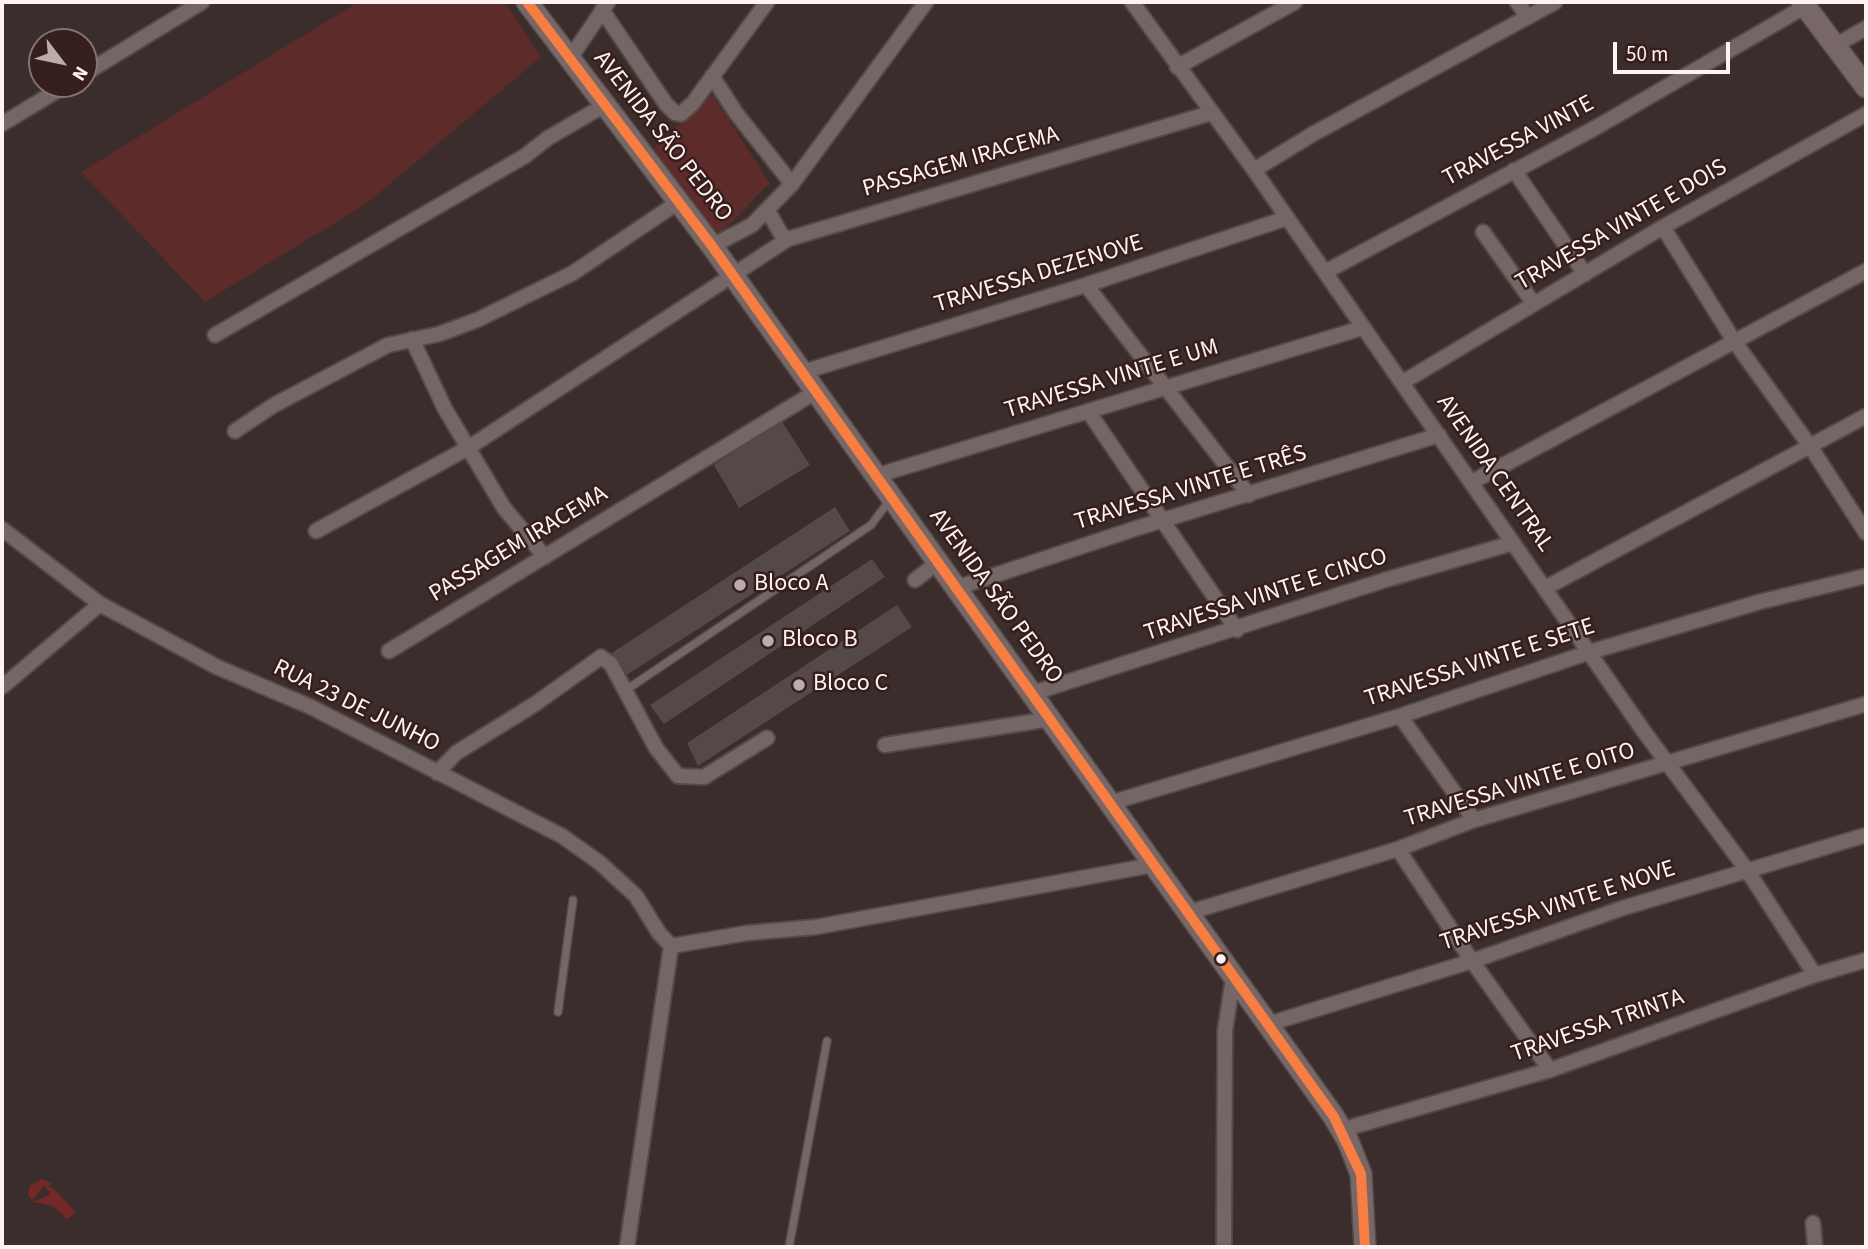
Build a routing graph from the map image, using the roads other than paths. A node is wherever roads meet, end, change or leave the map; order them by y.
1 (202, 2) edge
2 (527, 2) edge
3 (767, 2) edge
4 (926, 2) edge
5 (1132, 2) edge
6 (1295, 2) edge
7 (1517, 2) edge
8 (1555, 2) edge
9 (1804, 4) edge
10 (605, 6) edge
11 (1528, 17) junction
12 (1866, 28) edge
13 (1833, 46) junction
14 (569, 60) junction
15 (98, 65) edge
16 (1177, 67) junction
17 (712, 76) junction
18 (1866, 87) edge
19 (45, 98) edge
20 (605, 105) junction
21 (1211, 113) junction
22 (1866, 114) edge
23 (2, 124) edge
24 (1254, 170) junction
25 (1514, 170) junction
26 (792, 184) junction
27 (677, 203) junction
28 (768, 211) junction
29 (1287, 218) junction
30 (1663, 227) junction
31 (1483, 232) dead end
32 (788, 239) junction
33 (712, 246) junction
34 (1866, 271) edge
35 (1325, 272) junction
36 (1585, 274) junction
37 (732, 275) junction
38 (1086, 285) junction
39 (1534, 304) junction
40 (1362, 328) junction
41 (215, 335) dead end
42 (412, 339) junction
43 (1734, 341) junction
44 (803, 372) junction
45 (1403, 382) junction
46 (1166, 388) junction
47 (817, 391) junction
48 (1088, 411) junction
49 (1866, 416) edge
50 (236, 431) dead end
51 (1439, 435) junction
52 (1810, 446) junction
53 (468, 448) junction
54 (875, 476) junction
55 (1472, 482) junction
56 (1249, 495) junction
57 (891, 498) junction
58 (1163, 522) junction
59 (3, 531) edge
60 (316, 531) dead end
61 (1866, 533) edge
62 (1513, 542) junction
63 (545, 557) junction
64 (938, 562) junction
65 (1866, 576) edge
66 (915, 580) dead end
67 (1547, 587) junction
68 (956, 588) junction
69 (100, 604) junction
70 (1237, 630) junction
71 (388, 651) dead end
72 (1590, 652) junction
73 (2, 687) edge
74 (626, 690) junction
75 (1032, 693) junction
76 (1866, 704) edge
77 (1400, 716) junction
78 (1050, 719) junction
79 (767, 738) dead end
80 (885, 745) dead end
81 (1670, 764) junction
82 (437, 773) junction
83 (1110, 803) junction
84 (1474, 820) junction
85 (1866, 835) edge
86 (1398, 849) junction
87 (1153, 865) junction
88 (1747, 870) junction
89 (573, 900) dead end
90 (1187, 913) junction
91 (671, 946) junction
92 (1866, 960) edge
93 (1472, 961) junction
94 (1815, 975) junction
95 (1233, 978) junction
96 (558, 1012) dead end
97 (1265, 1025) junction
98 (827, 1041) dead end
99 (1550, 1070) junction
100 (1341, 1130) junction
101 (1814, 1223) dead end
102 (628, 1247) edge
103 (789, 1247) edge
104 (1224, 1247) edge
105 (1365, 1247) edge
106 (1815, 1247) edge

1 - 15 street
2 - 14 main road, AVENIDA SÃO PEDRO
3 - 17 street
4 - 26 street
5 - 16 street, AVENIDA CENTRAL
6 - 16 street
7 - 11 street
8 - 11 street
9 - 13 main road
9 - 25 street, TRAVESSA VINTE
10 - 14 street
10 - 17 street
11 - 24 street
12 - 13 street
13 - 18 main road
14 - 20 main road, AVENIDA SÃO PEDRO
16 - 21 street, AVENIDA CENTRAL
17 - 26 street
19 - 23 street
20 - 27 main road, AVENIDA SÃO PEDRO
20 - 41 street
21 - 24 street, AVENIDA CENTRAL
21 - 32 street, PASSAGEM IRACEMA
22 - 30 street, TRAVESSA VINTE E DOIS
24 - 29 street, AVENIDA CENTRAL
25 - 35 street, TRAVESSA VINTE
25 - 36 street
26 - 28 street
27 - 33 main road, AVENIDA SÃO PEDRO
27 - 42 street
28 - 32 street
28 - 33 street
29 - 35 street, AVENIDA CENTRAL
29 - 38 street, TRAVESSA DEZENOVE
30 - 36 street, TRAVESSA VINTE E DOIS
30 - 43 street
31 - 39 street
32 - 37 street, PASSAGEM IRACEMA
33 - 37 main road, AVENIDA SÃO PEDRO
34 - 43 street
35 - 40 street, AVENIDA CENTRAL
36 - 39 street, TRAVESSA VINTE E DOIS
37 - 44 main road, AVENIDA SÃO PEDRO
37 - 53 street, PASSAGEM IRACEMA
38 - 44 street, TRAVESSA DEZENOVE
38 - 46 street
39 - 45 street, TRAVESSA VINTE E DOIS
40 - 45 street, AVENIDA CENTRAL
40 - 46 street, TRAVESSA VINTE E UM
42 - 50 street
42 - 53 street
43 - 52 street
43 - 55 street
44 - 47 main road, AVENIDA SÃO PEDRO
45 - 51 street, AVENIDA CENTRAL
46 - 48 street, TRAVESSA VINTE E UM
46 - 56 street
47 - 54 main road, AVENIDA SÃO PEDRO
47 - 63 street, PASSAGEM IRACEMA
48 - 54 street, TRAVESSA VINTE E UM
48 - 58 street
49 - 52 street
51 - 55 street, AVENIDA CENTRAL
51 - 56 street, TRAVESSA VINTE E TRÊS
52 - 61 street
52 - 67 street
53 - 60 street, PASSAGEM IRACEMA
53 - 63 street
54 - 57 main road, AVENIDA SÃO PEDRO
55 - 62 street, AVENIDA CENTRAL
56 - 58 street, TRAVESSA VINTE E TRÊS
57 - 64 main road, AVENIDA SÃO PEDRO
57 - 74 lane
58 - 68 street, TRAVESSA VINTE E TRÊS
58 - 70 street
59 - 69 street, RUA 23 DE JUNHO
62 - 67 street, AVENIDA CENTRAL
62 - 70 street, TRAVESSA VINTE E CINCO
63 - 71 street, PASSAGEM IRACEMA
64 - 66 street
64 - 68 main road, AVENIDA SÃO PEDRO
65 - 72 street, TRAVESSA VINTE E SETE
67 - 72 street, AVENIDA CENTRAL
68 - 75 main road, AVENIDA SÃO PEDRO
69 - 73 street
69 - 82 street, RUA 23 DE JUNHO
70 - 75 street, TRAVESSA VINTE E CINCO
72 - 77 street, TRAVESSA VINTE E SETE
72 - 81 street, AVENIDA CENTRAL
74 - 79 street
74 - 82 street
75 - 78 main road, AVENIDA SÃO PEDRO
76 - 81 street, TRAVESSA VINTE E OITO
77 - 83 street, TRAVESSA VINTE E SETE
77 - 84 street
78 - 80 street
78 - 83 main road, AVENIDA SÃO PEDRO
81 - 84 street, TRAVESSA VINTE E OITO
81 - 88 street, AVENIDA CENTRAL
82 - 91 street, RUA 23 DE JUNHO
83 - 87 main road, AVENIDA SÃO PEDRO
84 - 86 street, TRAVESSA VINTE E OITO
85 - 88 street, TRAVESSA VINTE E NOVE
86 - 90 street, TRAVESSA VINTE E OITO
86 - 93 street
87 - 90 main road, AVENIDA SÃO PEDRO
87 - 91 street
88 - 93 street, TRAVESSA VINTE E NOVE
88 - 94 street, AVENIDA CENTRAL
89 - 96 lane
90 - 95 main road, AVENIDA SÃO PEDRO
91 - 102 street
92 - 94 street, TRAVESSA TRINTA
93 - 97 street, TRAVESSA VINTE E NOVE
93 - 99 street
94 - 99 street, TRAVESSA TRINTA
95 - 97 main road, AVENIDA SÃO PEDRO
95 - 104 street
97 - 100 main road, AVENIDA SÃO PEDRO
98 - 103 lane
99 - 100 street, TRAVESSA TRINTA
100 - 105 main road, AVENIDA SÃO PEDRO
101 - 106 street

